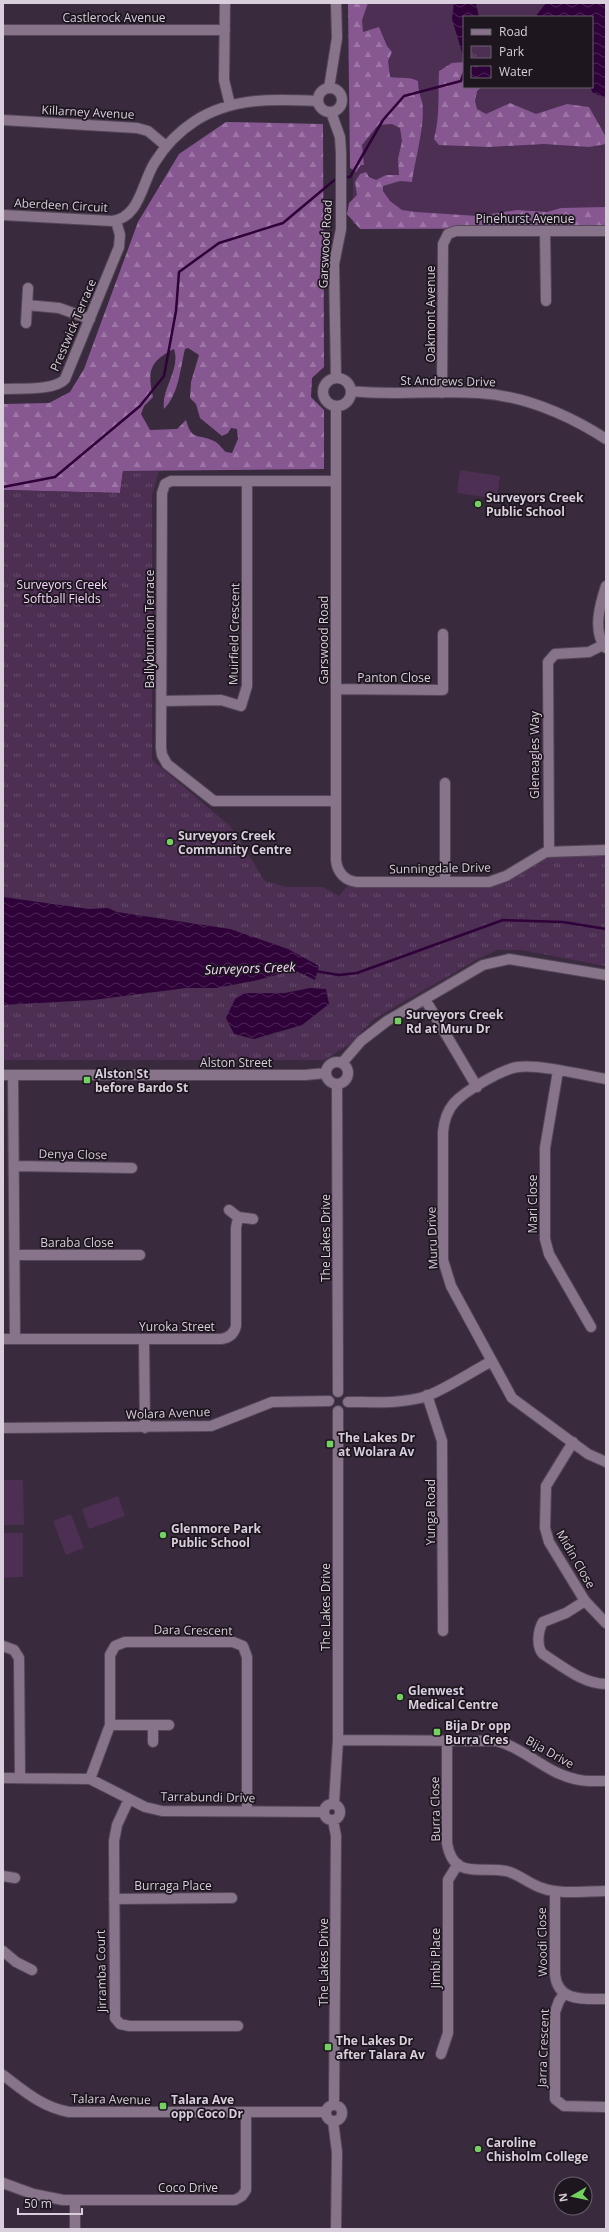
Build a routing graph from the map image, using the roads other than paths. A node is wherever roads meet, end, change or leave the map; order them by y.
1 (225, 3) edge
2 (336, 3) edge
3 (3, 30) edge
4 (225, 30) junction
5 (329, 88) junction
6 (317, 101) junction
7 (230, 105) junction
8 (331, 112) junction
9 (3, 120) edge
10 (166, 146) junction
11 (3, 215) edge
12 (116, 221) junction
13 (606, 231) edge
14 (545, 232) junction
15 (446, 236) joint
16 (28, 288) dead end
17 (546, 301) dead end
18 (27, 305) junction
19 (90, 319) junction
20 (26, 323) dead end
21 (336, 378) junction
22 (3, 389) edge
23 (351, 391) junction
24 (442, 392) junction
25 (336, 406) junction
26 (606, 439) edge
27 (336, 481) junction
28 (247, 482) junction
29 (606, 586) edge
30 (443, 634) dead end
31 (604, 646) edge
32 (336, 689) junction
33 (162, 701) junction
34 (445, 784) dead end
35 (336, 801) junction
36 (606, 850) edge
37 (548, 851) junction
38 (341, 873) joint
39 (445, 882) junction
40 (606, 975) edge
41 (425, 999) junction
42 (342, 1063) junction
43 (558, 1071) junction
44 (326, 1073) junction
45 (8, 1075) edge
46 (606, 1079) edge
47 (337, 1084) junction
48 (477, 1086) junction
49 (14, 1166) junction
50 (132, 1168) dead end
51 (229, 1210) dead end
52 (238, 1218) junction
53 (253, 1218) dead end
54 (15, 1255) junction
55 (140, 1255) dead end
56 (591, 1327) dead end
57 (3, 1339) edge
58 (14, 1339) junction
59 (144, 1340) junction
60 (492, 1361) junction
61 (338, 1392) junction
62 (427, 1395) junction
63 (329, 1401) junction
64 (348, 1402) junction
65 (338, 1411) junction
66 (3, 1428) edge
67 (145, 1428) junction
68 (573, 1442) junction
69 (606, 1462) edge
70 (585, 1601) junction
71 (606, 1623) edge
72 (443, 1631) dead end
73 (3, 1646) edge
74 (606, 1684) edge
75 (110, 1725) junction
76 (153, 1725) junction
77 (170, 1725) dead end
78 (338, 1740) junction
79 (447, 1740) junction
80 (153, 1742) dead end
81 (20, 1777) junction
82 (3, 1778) edge
83 (90, 1779) junction
84 (606, 1781) edge
85 (129, 1799) junction
86 (334, 1804) junction
87 (247, 1811) junction
88 (324, 1812) junction
89 (333, 1820) junction
90 (458, 1864) junction
91 (3, 1876) edge
92 (15, 1878) dead end
93 (555, 1891) junction
94 (606, 1891) edge
95 (114, 1898) junction
96 (232, 1898) dead end
97 (3, 1951) edge
98 (32, 1970) dead end
99 (564, 1994) junction
100 (606, 1999) edge
101 (238, 2026) dead end
102 (441, 2054) dead end
103 (3, 2075) edge
104 (334, 2105) junction
105 (606, 2107) edge
106 (326, 2112) junction
107 (246, 2113) junction
108 (333, 2121) junction
109 (3, 2183) edge
110 (75, 2200) junction
111 (75, 2229) edge
112 (336, 2229) edge

1 - 4 street
2 - 5 street
3 - 4 street, Castlerock Avenue
4 - 7 street
5 - 6 street
5 - 8 street
6 - 7 street, Aberdeen Circuit
6 - 8 street
7 - 10 street, Aberdeen Circuit
8 - 21 street, Garswood Road
9 - 10 street, Killarney Avenue
10 - 12 street, Aberdeen Circuit
11 - 12 street, Aberdeen Circuit
12 - 19 street, Prestwick Terrace
13 - 14 street, Pinehurst Avenue
14 - 15 street, Pinehurst Avenue
14 - 17 street
15 - 24 street, Oakmont Avenue
16 - 18 street
18 - 19 street
18 - 20 street
19 - 22 street, Prestwick Terrace
21 - 23 street
21 - 25 street
23 - 24 street, St Andrews Drive
23 - 25 street
24 - 26 street, St Andrews Drive
25 - 27 street, Garswood Road
27 - 28 street, Ballybunnion Terrace
27 - 32 street, Garswood Road
28 - 33 street, Ballybunnion Terrace
28 - 33 street, Muirfield Crescent
29 - 31 street
30 - 32 street, Panton Close
31 - 37 street, Gleneagles Way
32 - 35 street, Garswood Road
33 - 35 street, Ballybunnion Terrace
34 - 39 street
35 - 38 street, Garswood Road
36 - 37 street, Sunningdale Drive
37 - 39 street, Sunningdale Drive
38 - 39 street, Sunningdale Drive
40 - 41 street
41 - 42 street
41 - 48 street
42 - 44 street
42 - 47 street
43 - 46 street, Muru Drive
43 - 48 street, Muru Drive
43 - 56 street, Mari Close
44 - 45 street, Alston Street
44 - 47 street
45 - 49 street
47 - 61 street, The Lakes Drive
48 - 60 street, Muru Drive
49 - 50 street, Denya Close
49 - 54 street
51 - 52 street
52 - 53 street
52 - 59 street, Yuroka Street
54 - 55 street, Baraba Close
54 - 58 street
57 - 58 street, Yuroka Street
58 - 59 street, Yuroka Street
59 - 67 street
60 - 62 street
60 - 68 street, Muru Drive
61 - 63 street
61 - 64 street
62 - 64 street
62 - 72 street, Yunga Road
63 - 65 street
63 - 67 street, Wolara Avenue
64 - 65 street
65 - 78 street, The Lakes Drive
66 - 67 street, Wolara Avenue
68 - 69 street, Muru Drive
68 - 70 street, Midin Close
70 - 71 street, Midin Close
70 - 74 street, Midin Close
73 - 81 street
75 - 76 street
75 - 83 street, Dara Crescent
75 - 87 street, Dara Crescent
76 - 77 street
76 - 80 street
78 - 79 street, Bija Drive
78 - 86 street, The Lakes Drive
79 - 84 street, Bija Drive
79 - 90 street, Burra Close
81 - 82 street, Tarrabundi Drive
81 - 83 street, Tarrabundi Drive
83 - 85 street, Tarrabundi Drive
85 - 87 street, Tarrabundi Drive
85 - 95 street, Jirramba Court
86 - 88 street
86 - 89 street
87 - 88 street, Tarrabundi Drive
88 - 89 street
89 - 104 street, The Lakes Drive
90 - 93 street
90 - 102 street, Jimbi Place
91 - 92 street
93 - 94 street
93 - 99 street, Woodi Close
95 - 96 street, Burraga Place
95 - 101 street, Jirramba Court
97 - 98 street
99 - 100 street
99 - 105 street, Jarra Crescent
103 - 107 street, Talara Avenue
104 - 106 street
104 - 108 street
106 - 107 street, Talara Avenue
106 - 108 street
107 - 110 street, Coco Drive
108 - 112 street
109 - 110 street, Coco Drive
110 - 111 street

